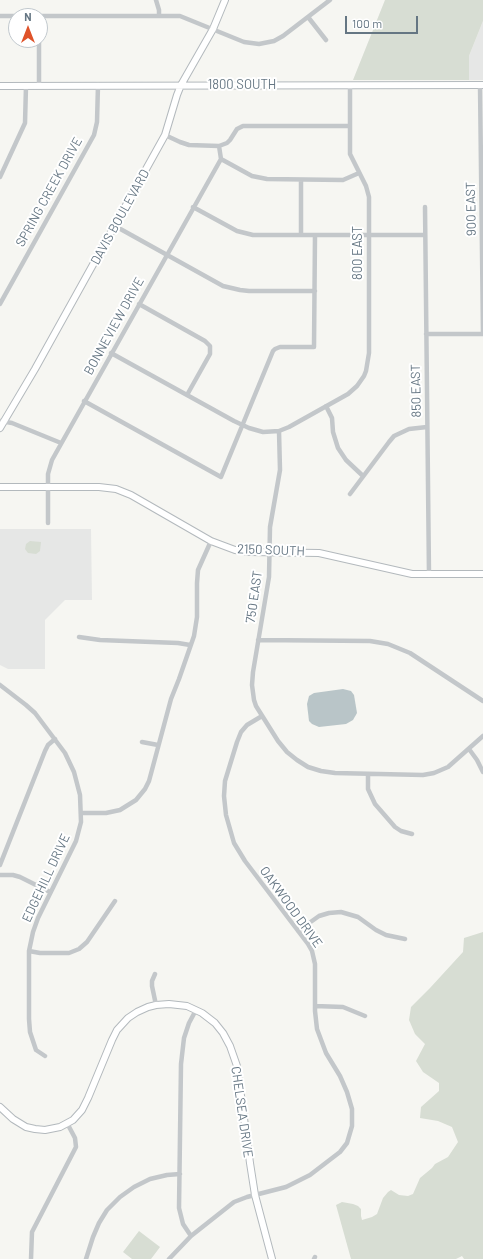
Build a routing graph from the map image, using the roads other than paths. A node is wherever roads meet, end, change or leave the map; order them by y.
1 (156, 0) edge
2 (225, 0) edge
3 (330, 0) edge
4 (48, 16) edge
5 (159, 16) junction
6 (308, 16) junction
7 (213, 29) junction
8 (326, 40) dead end
9 (39, 48) edge
10 (181, 85) junction
11 (350, 85) junction
12 (482, 85) edge
13 (0, 86) edge
14 (26, 86) junction
15 (39, 86) junction
16 (98, 86) junction
17 (350, 126) junction
18 (482, 127) edge
19 (165, 135) junction
20 (219, 146) junction
21 (220, 159) junction
22 (359, 173) junction
23 (0, 177) edge
24 (301, 180) junction
25 (482, 184) edge
26 (194, 207) junction
27 (425, 207) dead end
28 (115, 226) junction
29 (301, 235) junction
30 (315, 235) junction
31 (370, 235) junction
32 (425, 235) junction
33 (482, 242) edge
34 (166, 255) junction
35 (315, 291) junction
36 (0, 304) edge
37 (139, 304) junction
38 (426, 334) junction
39 (483, 334) edge
40 (111, 353) junction
41 (187, 395) junction
42 (84, 401) junction
43 (326, 406) junction
44 (2, 421) edge
45 (242, 425) junction
46 (427, 427) junction
47 (0, 428) edge
48 (279, 431) junction
49 (61, 443) junction
50 (363, 476) junction
51 (0, 487) edge
52 (48, 487) junction
53 (350, 494) dead end
54 (48, 523) dead end
55 (211, 541) junction
56 (270, 552) junction
57 (483, 574) edge
58 (429, 575) junction
59 (79, 637) dead end
60 (258, 640) junction
61 (190, 645) junction
62 (0, 685) edge
63 (483, 701) edge
64 (262, 716) junction
65 (483, 736) edge
66 (55, 739) junction
67 (142, 742) dead end
68 (158, 745) junction
69 (469, 749) junction
70 (483, 772) edge
71 (368, 774) junction
72 (81, 813) junction
73 (412, 834) dead end
74 (0, 865) edge
75 (0, 875) edge
76 (50, 892) junction
77 (115, 901) dead end
78 (298, 931) junction
79 (405, 939) dead end
80 (29, 951) junction
81 (155, 974) dead end
82 (156, 1005) junction
83 (315, 1006) junction
84 (196, 1010) junction
85 (365, 1016) dead end
86 (45, 1056) dead end
87 (0, 1107) edge
88 (67, 1123) junction
89 (180, 1174) junction
90 (255, 1195) junction
91 (191, 1236) junction
92 (31, 1259) edge
93 (86, 1259) edge
94 (169, 1259) edge
95 (272, 1259) edge

1 - 5 street
2 - 7 street, DAVIS BOULEVARD
3 - 6 street
4 - 5 street
5 - 7 street
6 - 7 street
6 - 8 street
7 - 10 street, DAVIS BOULEVARD
9 - 15 street
10 - 11 street, 1800 SOUTH
10 - 16 street, 1800 SOUTH
10 - 19 street, DAVIS BOULEVARD
11 - 12 street, 1800 SOUTH
11 - 17 street, 800 EAST
12 - 18 street, 900 EAST
13 - 14 street, 1800 SOUTH
14 - 15 street, 1800 SOUTH
14 - 23 street
15 - 16 street, 1800 SOUTH
16 - 36 street, SPRING CREEK DRIVE
17 - 20 street
17 - 22 street, 800 EAST
18 - 25 street, 900 EAST
19 - 20 street
19 - 28 street, DAVIS BOULEVARD
20 - 21 street
21 - 24 street
21 - 26 street, BONNEVIEW DRIVE
22 - 24 street
22 - 31 street, 800 EAST
24 - 29 street
25 - 33 street, 900 EAST
26 - 29 street
26 - 34 street, BONNEVIEW DRIVE
27 - 32 street, 850 EAST
28 - 34 street
28 - 44 street, DAVIS BOULEVARD
29 - 30 street
30 - 31 street
30 - 35 street
31 - 32 street
31 - 43 street, 800 EAST
32 - 38 street, 850 EAST
33 - 39 street, 900 EAST
34 - 35 street
34 - 37 street, BONNEVIEW DRIVE
35 - 45 street
37 - 40 street, BONNEVIEW DRIVE
37 - 41 street
38 - 39 street
38 - 46 street, 850 EAST
40 - 41 street
40 - 42 street, BONNEVIEW DRIVE
41 - 45 street
42 - 45 street
42 - 49 street, BONNEVIEW DRIVE
43 - 48 street, 800 EAST
43 - 50 street
44 - 47 street, DAVIS BOULEVARD
44 - 49 street
45 - 48 street
46 - 50 street
46 - 58 street, 850 EAST
48 - 56 street, 750 EAST
49 - 52 street, BONNEVIEW DRIVE
50 - 53 street
51 - 52 street, 2150 SOUTH
52 - 54 street, BONNEVIEW DRIVE
52 - 55 street, 2150 SOUTH
55 - 56 street, 2150 SOUTH
55 - 61 street
56 - 58 street, 2150 SOUTH
56 - 60 street, 750 EAST
57 - 58 street, 2150 SOUTH
59 - 61 street
60 - 63 street
60 - 64 street, 750 EAST
61 - 68 street
62 - 66 street, EDGEHILL DRIVE
64 - 71 street, 750 EAST
64 - 78 street, OAKWOOD DRIVE
65 - 69 street
66 - 72 street, EDGEHILL DRIVE
66 - 74 street
67 - 68 street
68 - 72 street
69 - 70 street
69 - 71 street, 750 EAST
71 - 73 street
72 - 76 street, EDGEHILL DRIVE
75 - 76 street
76 - 80 street, EDGEHILL DRIVE
77 - 80 street
78 - 79 street
78 - 83 street, OAKWOOD DRIVE
80 - 86 street, EDGEHILL DRIVE
81 - 82 street
82 - 84 street, CHELSEA DRIVE
82 - 88 street, CHELSEA DRIVE
83 - 85 street
83 - 90 street, OAKWOOD DRIVE
84 - 89 street
84 - 90 street, CHELSEA DRIVE
87 - 88 street, CHELSEA DRIVE
88 - 92 street
89 - 91 street
89 - 93 street
90 - 91 street, OAKWOOD DRIVE
90 - 95 street, CHELSEA DRIVE
91 - 94 street, OAKWOOD DRIVE

